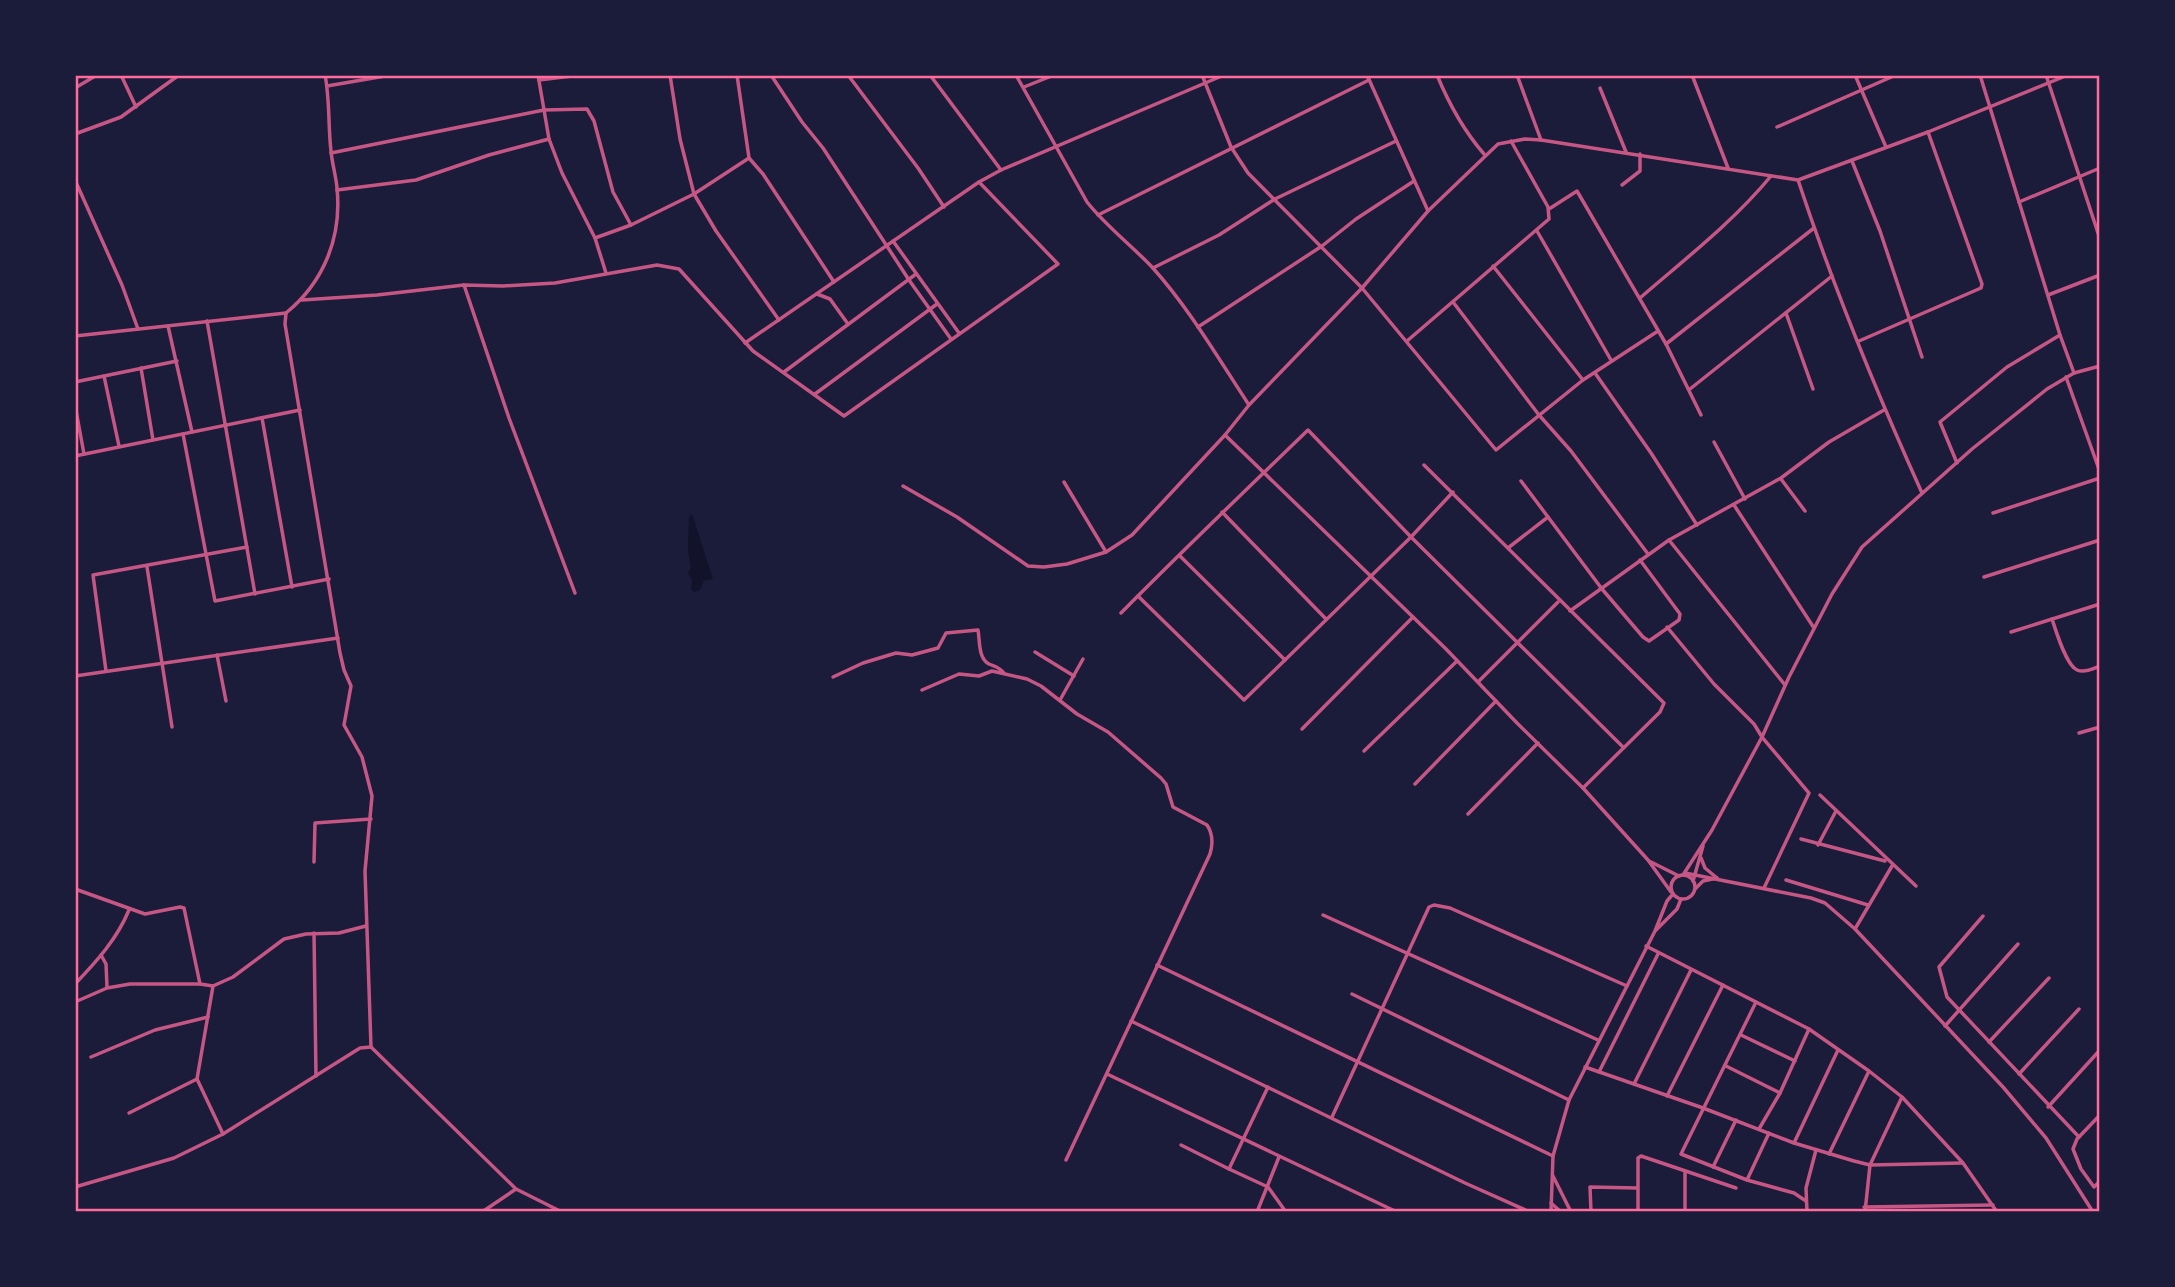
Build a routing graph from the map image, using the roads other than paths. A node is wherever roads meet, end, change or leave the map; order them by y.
1 (97, 75) edge
2 (121, 75) edge
3 (179, 75) edge
4 (325, 75) edge
5 (389, 75) edge
6 (580, 75) edge
7 (670, 75) edge
8 (677, 75) edge
9 (771, 75) edge
10 (848, 75) edge
11 (930, 75) edge
12 (1016, 75) edge
13 (1054, 75) edge
14 (1202, 75) edge
15 (1224, 75) edge
16 (1437, 75) edge
17 (1517, 75) edge
18 (1692, 75) edge
19 (1855, 75) edge
20 (1896, 75) edge
21 (1980, 75) edge
22 (2046, 75) edge
23 (2068, 75) edge
24 (738, 76) edge
25 (539, 78) edge
26 (1368, 78) edge
27 (1207, 83) junction
28 (2048, 83) junction
29 (327, 86) junction
30 (75, 88) edge
31 (1024, 88) junction
32 (1600, 88) dead end
33 (1861, 90) junction
34 (1990, 106) junction
35 (136, 107) junction
36 (544, 110) junction
37 (1777, 127) dead end
38 (1928, 132) junction
39 (75, 134) edge
40 (549, 139) junction
41 (1541, 140) junction
42 (1396, 141) junction
43 (1511, 141) junction
44 (1231, 147) junction
45 (1057, 148) junction
46 (1886, 148) junction
47 (1626, 152) junction
48 (331, 153) junction
49 (1640, 154) junction
50 (1485, 155) junction
51 (749, 158) junction
52 (1852, 160) junction
53 (1728, 168) junction
54 (2100, 168) edge
55 (1001, 170) junction
56 (1771, 176) junction
57 (2079, 177) junction
58 (75, 180) edge
59 (1798, 180) junction
60 (1415, 181) junction
61 (979, 182) junction
62 (1622, 185) dead end
63 (337, 190) junction
64 (694, 194) junction
65 (1275, 199) junction
66 (2019, 202) junction
67 (944, 207) junction
68 (1549, 209) junction
69 (1428, 211) junction
70 (1098, 215) junction
71 (631, 225) junction
72 (1814, 228) junction
73 (1536, 230) junction
74 (595, 238) junction
75 (2100, 239) edge
76 (892, 241) junction
77 (887, 245) junction
78 (1321, 246) junction
79 (1492, 266) junction
80 (1153, 268) junction
81 (606, 273) junction
82 (916, 274) junction
83 (2100, 275) edge
84 (1832, 276) junction
85 (909, 280) junction
86 (834, 282) junction
87 (464, 285) junction
88 (1362, 288) junction
89 (817, 294) junction
90 (2048, 295) junction
91 (1639, 299) junction
92 (302, 300) junction
93 (1452, 302) junction
94 (937, 304) junction
95 (930, 309) junction
96 (286, 313) junction
97 (1786, 313) junction
98 (779, 320) junction
99 (1911, 320) junction
100 (207, 321) junction
101 (848, 324) junction
102 (168, 326) junction
103 (1198, 327) junction
104 (138, 329) junction
105 (1658, 331) junction
106 (959, 333) junction
107 (2060, 335) junction
108 (75, 336) edge
109 (951, 339) junction
110 (1406, 341) junction
111 (1859, 341) junction
112 (745, 343) junction
113 (1666, 344) junction
114 (1922, 357) dead end
115 (177, 360) junction
116 (1611, 360) junction
117 (2100, 366) edge
118 (141, 368) junction
119 (784, 372) junction
120 (1595, 372) junction
121 (2074, 373) junction
122 (104, 376) junction
123 (2066, 377) junction
124 (1583, 380) junction
125 (75, 382) edge
126 (1689, 389) junction
127 (1813, 389) dead end
128 (814, 395) junction
129 (75, 405) edge
130 (1249, 405) junction
131 (301, 410) junction
132 (1884, 410) junction
133 (1539, 415) junction
134 (1701, 415) dead end
135 (262, 418) junction
136 (226, 425) junction
137 (192, 432) junction
138 (183, 434) junction
139 (1225, 435) junction
140 (153, 440) junction
141 (1714, 442) dead end
142 (119, 447) junction
143 (84, 454) junction
144 (75, 456) edge
145 (1957, 463) junction
146 (1424, 465) dead end
147 (1264, 472) junction
148 (2100, 472) edge
149 (1781, 478) junction
150 (2100, 478) edge
151 (1521, 481) dead end
152 (1064, 482) dead end
153 (903, 486) dead end
154 (1453, 492) junction
155 (1922, 493) junction
156 (1745, 499) junction
157 (1734, 505) junction
158 (1805, 511) dead end
159 (1222, 512) junction
160 (1993, 513) dead end
161 (1548, 517) junction
162 (1697, 525) junction
163 (1411, 537) junction
164 (1669, 540) junction
165 (2100, 541) edge
166 (247, 547) junction
167 (1508, 548) junction
168 (1106, 552) junction
169 (1648, 554) junction
170 (206, 555) junction
171 (1180, 556) junction
172 (1640, 560) junction
173 (147, 566) junction
174 (1370, 576) junction
175 (1984, 577) dead end
176 (329, 579) junction
177 (292, 587) junction
178 (1602, 589) junction
179 (575, 593) dead end
180 (255, 594) junction
181 (1138, 596) junction
182 (1559, 601) junction
183 (2100, 604) edge
184 (1570, 611) junction
185 (1121, 612) dead end
186 (1413, 617) junction
187 (2052, 619) junction
188 (1326, 620) junction
189 (1667, 626) junction
190 (1814, 628) junction
191 (2011, 632) dead end
192 (338, 638) junction
193 (1518, 643) junction
194 (1035, 652) dead end
195 (217, 655) junction
196 (1083, 659) dead end
197 (1285, 660) junction
198 (1457, 661) junction
199 (162, 662) junction
200 (2100, 667) edge
201 (106, 671) junction
202 (1004, 673) junction
203 (75, 676) edge
204 (1074, 676) junction
205 (833, 677) dead end
206 (1478, 682) junction
207 (1785, 685) junction
208 (922, 690) dead end
209 (1060, 700) junction
210 (226, 701) dead end
211 (1496, 701) junction
212 (172, 727) dead end
213 (2100, 727) edge
214 (1302, 729) dead end
215 (2079, 733) dead end
216 (1762, 737) junction
217 (1538, 743) junction
218 (1623, 747) junction
219 (1364, 751) dead end
220 (1415, 784) dead end
221 (1583, 788) junction
222 (1820, 795) dead end
223 (1836, 811) junction
224 (1468, 814) dead end
225 (371, 819) junction
226 (1801, 839) dead end
227 (1703, 845) junction
228 (1818, 845) junction
229 (1701, 857) junction
230 (1648, 860) junction
231 (1887, 861) junction
232 (314, 862) dead end
233 (1892, 866) junction
234 (1696, 874) junction
235 (1682, 875) junction
236 (1717, 878) junction
237 (1786, 880) dead end
238 (1693, 881) junction
239 (1916, 886) dead end
240 (1764, 888) junction
241 (75, 889) edge
242 (1694, 890) junction
243 (1672, 893) junction
244 (1681, 899) junction
245 (1868, 905) junction
246 (130, 909) junction
247 (1323, 915) dead end
248 (1983, 916) dead end
249 (366, 926) junction
250 (1856, 929) junction
251 (1655, 931) junction
252 (314, 933) junction
253 (2018, 944) dead end
254 (1646, 946) junction
255 (1408, 954) junction
256 (1658, 954) junction
257 (101, 955) junction
258 (1157, 965) junction
259 (1691, 970) junction
260 (2049, 978) dead end
261 (75, 984) edge
262 (200, 984) junction
263 (1723, 985) junction
264 (213, 986) junction
265 (1627, 986) junction
266 (107, 988) junction
267 (1352, 994) dead end
268 (75, 1002) edge
269 (1756, 1002) junction
270 (2079, 1009) dead end
271 (1383, 1010) junction
272 (1959, 1012) junction
273 (208, 1017) junction
274 (1131, 1021) junction
275 (1945, 1026) junction
276 (1809, 1029) junction
277 (1741, 1035) junction
278 (1598, 1040) junction
279 (1989, 1042) junction
280 (371, 1047) junction
281 (1838, 1049) junction
282 (2100, 1050) edge
283 (92, 1056) dead end
284 (1795, 1061) junction
285 (1358, 1063) junction
286 (1726, 1066) junction
287 (1585, 1067) junction
288 (1869, 1071) junction
289 (1599, 1072) junction
290 (1107, 1074) junction
291 (2019, 1074) junction
292 (316, 1076) junction
293 (197, 1079) junction
294 (1634, 1084) junction
295 (1268, 1087) junction
296 (1780, 1093) junction
297 (1667, 1096) junction
298 (1902, 1097) junction
299 (1569, 1100) junction
300 (2048, 1107) junction
301 (1703, 1108) junction
302 (129, 1113) dead end
303 (1332, 1117) junction
304 (2099, 1118) edge
305 (1736, 1120) junction
306 (1759, 1129) junction
307 (1769, 1133) junction
308 (223, 1134) junction
309 (2079, 1137) junction
310 (1244, 1138) junction
311 (1794, 1143) junction
312 (1181, 1145) dead end
313 (1816, 1150) junction
314 (1829, 1154) junction
315 (1553, 1156) junction
316 (1279, 1157) junction
317 (1066, 1160) dead end
318 (1963, 1164) junction
319 (1870, 1165) junction
320 (1713, 1167) junction
321 (1229, 1169) junction
322 (1685, 1173) junction
323 (1552, 1175) junction
324 (1747, 1180) junction
325 (2100, 1181) edge
326 (1268, 1186) junction
327 (75, 1187) edge
328 (1637, 1188) junction
329 (1736, 1188) dead end
330 (516, 1189) junction
331 (1806, 1201) junction
332 (1551, 1203) junction
333 (1993, 1205) junction
334 (1865, 1209) edge
335 (482, 1212) edge
336 (562, 1212) edge
337 (1256, 1212) edge
338 (1286, 1212) edge
339 (1397, 1212) edge
340 (1530, 1212) edge
341 (1551, 1212) edge
342 (1561, 1212) edge
343 (1571, 1212) edge
344 (1591, 1212) edge
345 (1637, 1212) edge
346 (1685, 1212) edge
347 (1807, 1212) edge
348 (1997, 1212) edge
349 (2093, 1212) edge

1 - 30 street
2 - 35 street
3 - 35 street
4 - 29 street
5 - 29 street
6 - 25 street
7 - 64 street
8 - 24 street
9 - 77 street
10 - 67 street
11 - 55 street
12 - 31 street
13 - 31 street
14 - 27 street
15 - 27 street
16 - 50 street
17 - 41 street
18 - 53 street
19 - 33 street
20 - 33 street
21 - 34 street
22 - 28 street
23 - 28 street
24 - 51 street
25 - 36 street
26 - 42 street
26 - 44 street
27 - 44 street
27 - 45 street
28 - 34 street
28 - 57 street
29 - 48 street
31 - 45 street
32 - 47 street
33 - 37 street
33 - 46 street
34 - 38 street
34 - 66 street
35 - 39 street
36 - 40 street
36 - 48 street
36 - 71 street
38 - 46 street
38 - 99 street
40 - 63 street
40 - 74 street
41 - 43 street
41 - 47 street
42 - 60 street
42 - 65 street
43 - 50 street
43 - 68 street
44 - 65 street
44 - 70 street
45 - 55 street
45 - 70 street
46 - 52 street
47 - 49 street
48 - 63 street
49 - 53 street
49 - 62 street
50 - 69 street
51 - 64 street
51 - 86 street
52 - 59 street
52 - 99 street
53 - 56 street
54 - 57 street
55 - 61 street
56 - 59 street
56 - 91 street
57 - 66 street
57 - 75 street
58 - 104 street
59 - 72 street
60 - 69 street
60 - 78 street
61 - 67 street
61 - 106 street
63 - 92 street
64 - 71 street
64 - 98 street
65 - 78 street
65 - 80 street
66 - 90 street
67 - 76 street
68 - 73 street
68 - 91 street
69 - 88 street
70 - 80 street
71 - 74 street
72 - 84 street
72 - 113 street
73 - 79 street
73 - 116 street
74 - 81 street
76 - 77 street
76 - 82 street
77 - 85 street
77 - 86 street
78 - 88 street
78 - 103 street
79 - 93 street
79 - 124 street
80 - 103 street
81 - 87 street
81 - 112 street
82 - 85 street
82 - 94 street
83 - 90 street
84 - 97 street
84 - 111 street
85 - 95 street
85 - 101 street
86 - 89 street
87 - 92 street
87 - 179 street
88 - 110 street
88 - 130 street
89 - 98 street
89 - 101 street
90 - 107 street
91 - 105 street
92 - 96 street
93 - 110 street
93 - 133 street
94 - 95 street
94 - 106 street
95 - 109 street
95 - 128 street
96 - 100 street
96 - 131 street
97 - 126 street
97 - 127 street
98 - 112 street
99 - 111 street
99 - 114 street
100 - 102 street
100 - 136 street
101 - 119 street
102 - 104 street
102 - 115 street
103 - 130 street
104 - 108 street
105 - 113 street
105 - 116 street
106 - 109 street
107 - 121 street
107 - 145 street
109 - 128 street
110 - 133 street
111 - 132 street
112 - 119 street
113 - 126 street
115 - 118 street
115 - 137 street
116 - 120 street
117 - 121 street
118 - 122 street
118 - 140 street
119 - 128 street
120 - 124 street
120 - 162 street
121 - 123 street
122 - 125 street
122 - 142 street
123 - 145 street
123 - 148 street
124 - 133 street
126 - 134 street
129 - 143 street
130 - 139 street
131 - 135 street
131 - 176 street
132 - 149 street
132 - 155 street
133 - 169 street
135 - 136 street
135 - 177 street
136 - 137 street
136 - 166 street
137 - 138 street
138 - 140 street
138 - 170 street
139 - 147 street
139 - 168 street
140 - 142 street
141 - 156 street
142 - 143 street
143 - 144 street
145 - 155 street
146 - 154 street
147 - 159 street
147 - 163 street
147 - 174 street
149 - 156 street
149 - 158 street
150 - 160 street
151 - 161 street
152 - 168 street
153 - 168 street
154 - 163 street
154 - 167 street
155 - 190 street
156 - 157 street
157 - 162 street
157 - 190 street
159 - 171 street
159 - 188 street
161 - 167 street
161 - 178 street
162 - 164 street
163 - 174 street
163 - 193 street
164 - 169 street
164 - 207 street
165 - 175 street
166 - 170 street
166 - 180 street
167 - 182 street
169 - 172 street
170 - 173 street
170 - 180 street
171 - 181 street
171 - 197 street
172 - 178 street
172 - 189 street
173 - 199 street
173 - 201 street
174 - 186 street
174 - 188 street
176 - 177 street
176 - 192 street
177 - 180 street
178 - 184 street
178 - 189 street
181 - 185 street
181 - 197 street
182 - 184 street
182 - 193 street
183 - 187 street
184 - 218 street
186 - 198 street
186 - 214 street
187 - 191 street
187 - 200 street
188 - 197 street
189 - 216 street
190 - 207 street
192 - 195 street
192 - 225 street
193 - 206 street
193 - 218 street
194 - 204 street
195 - 199 street
195 - 210 street
196 - 204 street
198 - 206 street
198 - 219 street
199 - 201 street
199 - 212 street
201 - 203 street
202 - 205 street
202 - 208 street
202 - 209 street
204 - 209 street
206 - 211 street
207 - 216 street
209 - 258 street
211 - 217 street
211 - 220 street
213 - 215 street
216 - 227 street
216 - 240 street
217 - 221 street
217 - 224 street
218 - 221 street
221 - 230 street
222 - 223 street
223 - 228 street
223 - 231 street
225 - 232 street
225 - 249 street
226 - 228 street
227 - 229 street
227 - 235 street
228 - 231 street
229 - 234 street
229 - 236 street
230 - 235 street
230 - 243 street
231 - 233 street
233 - 239 street
233 - 245 street
234 - 235 street
234 - 236 street
234 - 238 street
235 - 238 street
235 - 243 street
236 - 240 street
236 - 242 street
237 - 245 street
238 - 242 street
240 - 250 street
241 - 246 street
242 - 244 street
243 - 244 street
243 - 251 street
244 - 251 street
245 - 250 street
246 - 257 street
246 - 262 street
247 - 255 street
248 - 272 street
249 - 252 street
249 - 280 street
250 - 275 street
251 - 254 street
252 - 264 street
252 - 292 street
253 - 272 street
254 - 256 street
254 - 265 street
255 - 265 street
255 - 271 street
255 - 278 street
256 - 259 street
256 - 289 street
257 - 261 street
257 - 266 street
258 - 274 street
258 - 285 street
259 - 263 street
259 - 294 street
260 - 279 street
262 - 264 street
262 - 266 street
263 - 269 street
263 - 297 street
264 - 273 street
265 - 278 street
266 - 268 street
267 - 271 street
269 - 276 street
269 - 277 street
270 - 291 street
271 - 285 street
271 - 299 street
272 - 275 street
272 - 279 street
273 - 283 street
273 - 293 street
274 - 290 street
274 - 295 street
275 - 349 street
276 - 281 street
276 - 284 street
277 - 284 street
277 - 286 street
278 - 287 street
279 - 291 street
280 - 292 street
280 - 330 street
281 - 288 street
281 - 311 street
282 - 300 street
284 - 296 street
285 - 303 street
285 - 315 street
286 - 296 street
286 - 301 street
287 - 289 street
287 - 299 street
288 - 298 street
288 - 314 street
289 - 294 street
290 - 310 street
290 - 317 street
291 - 300 street
292 - 308 street
293 - 302 street
293 - 308 street
294 - 297 street
295 - 303 street
295 - 310 street
296 - 306 street
297 - 301 street
298 - 318 street
298 - 319 street
299 - 315 street
300 - 309 street
301 - 305 street
301 - 320 street
303 - 340 street
304 - 309 street
305 - 306 street
305 - 320 street
306 - 307 street
307 - 311 street
307 - 324 street
308 - 327 street
309 - 325 street
310 - 316 street
310 - 321 street
311 - 313 street
312 - 321 street
313 - 314 street
313 - 331 street
314 - 319 street
315 - 323 street
316 - 326 street
316 - 339 street
318 - 319 street
318 - 333 street
319 - 334 street
320 - 324 street
321 - 326 street
322 - 328 street
322 - 329 street
322 - 346 street
323 - 332 street
323 - 343 street
324 - 331 street
326 - 337 street
326 - 338 street
328 - 344 street
328 - 345 street
330 - 335 street
330 - 336 street
331 - 347 street
332 - 341 street
332 - 342 street
333 - 334 street
333 - 348 street

